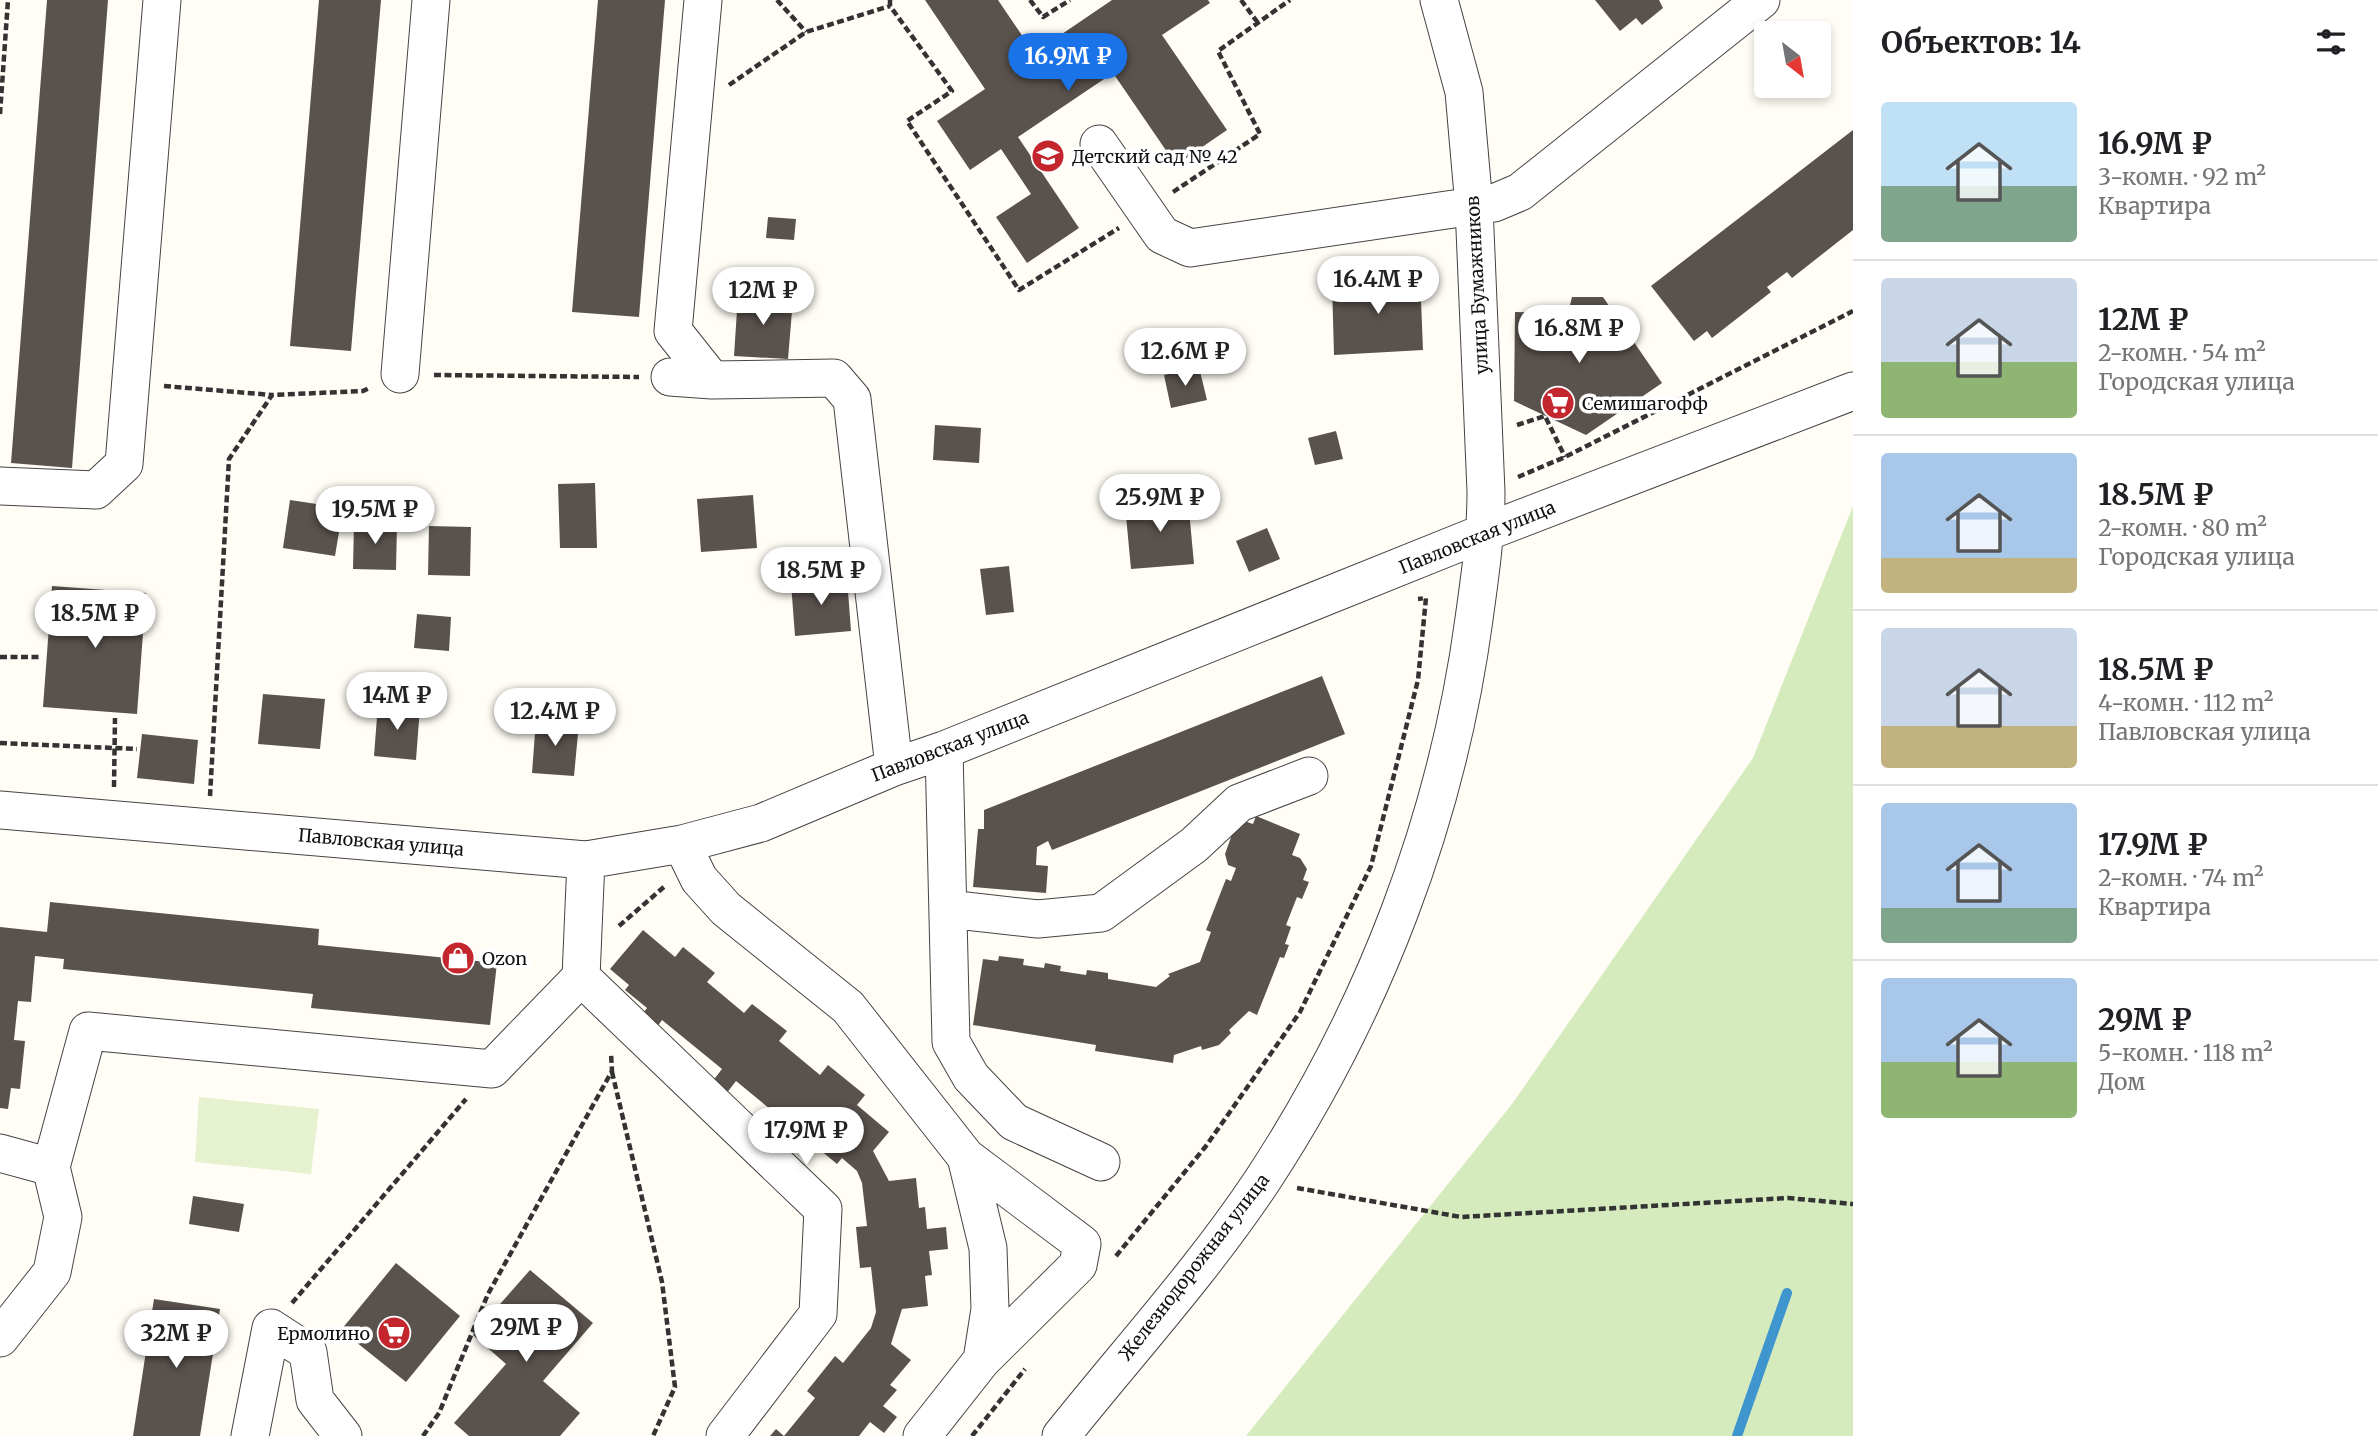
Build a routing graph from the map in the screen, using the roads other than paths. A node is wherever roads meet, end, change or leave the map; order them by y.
1 (162, 0) edge
2 (431, 0) edge
3 (703, 0) edge
4 (1439, 0) edge
5 (1761, 0) edge
6 (1099, 145) dead end
7 (1474, 206) junction
8 (400, 374) road end
9 (670, 377) road end
10 (712, 380) junction
11 (1853, 391) edge
12 (0, 486) edge
13 (1486, 532) junction
14 (944, 750) junction
15 (894, 767) junction
16 (1310, 776) dead end
17 (0, 810) edge
18 (682, 844) junction
19 (586, 860) junction
20 (948, 909) junction
21 (581, 977) junction
22 (0, 1153) edge
23 (966, 1157) junction
24 (1101, 1162) dead end
25 (51, 1167) junction
26 (0, 1338) edge
27 (982, 1360) junction
28 (250, 1436) edge
29 (343, 1436) edge
30 (725, 1436) edge
31 (922, 1436) edge
32 (1061, 1436) edge

1 - 12 street
2 - 8 street
3 - 10 street
4 - 7 street, улица Бумажников
5 - 7 street
6 - 7 street
7 - 13 street, улица Бумажников
9 - 10 street
10 - 15 street
11 - 13 street, Павловская улица
13 - 14 street, Павловская улица
13 - 32 street, Железнодорожная улица
14 - 15 street, Павловская улица
14 - 20 street
15 - 18 street, Павловская улица
16 - 20 street
17 - 19 street, Павловская улица
18 - 19 street, Павловская улица
18 - 23 street
19 - 21 street
20 - 24 street
21 - 25 street
21 - 30 street
22 - 25 street
23 - 27 street
23 - 27 street
25 - 26 street
27 - 31 street
28 - 29 street

